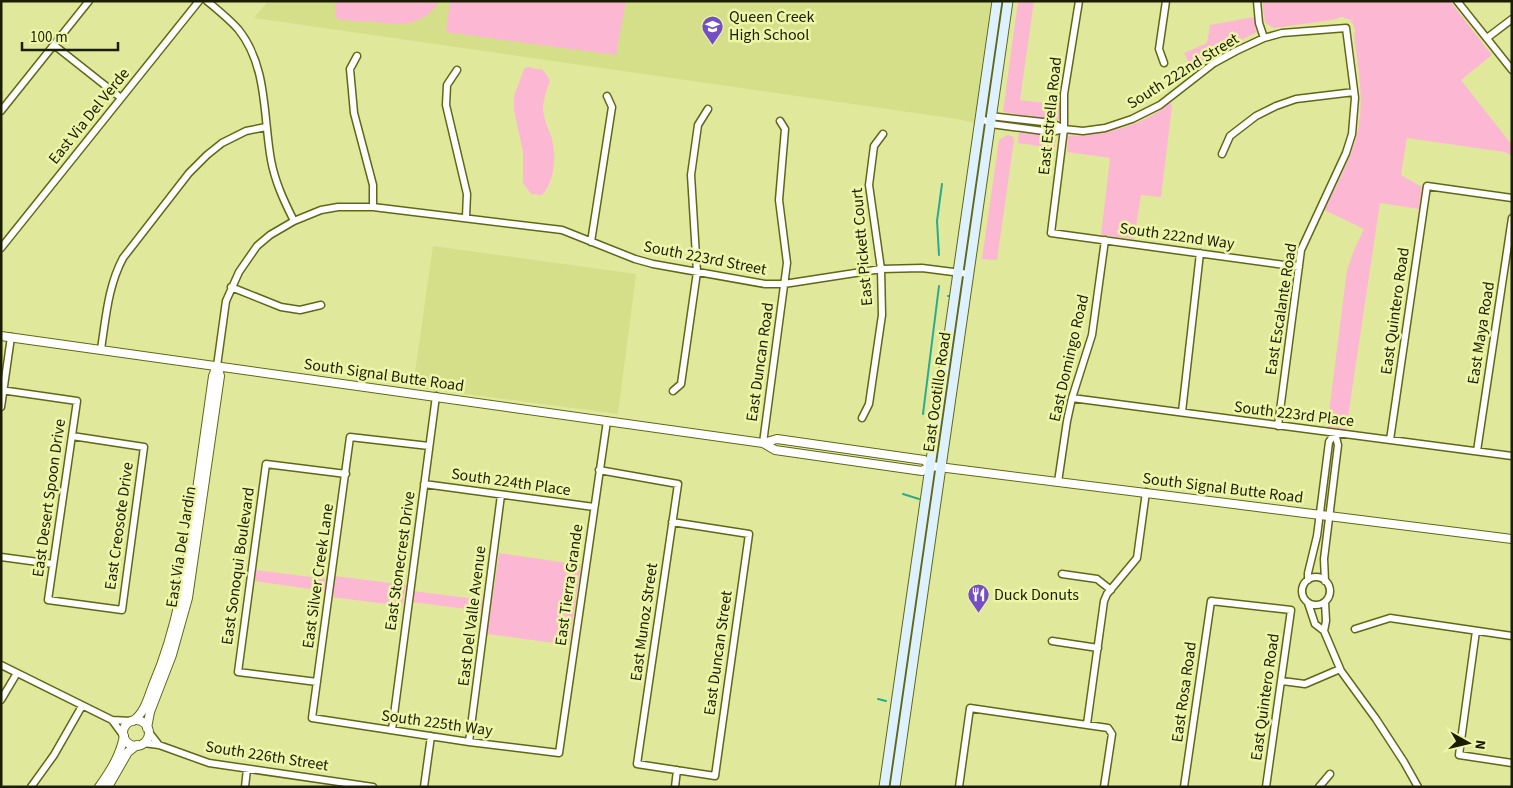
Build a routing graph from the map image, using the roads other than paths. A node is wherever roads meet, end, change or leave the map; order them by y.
1 (89, 1) edge
2 (199, 1) edge
3 (207, 1) edge
4 (997, 1) edge
5 (1008, 1) edge
6 (1079, 1) edge
7 (1166, 1) edge
8 (1257, 1) edge
9 (1457, 1) edge
10 (1512, 19) edge
11 (1346, 28) joint
12 (1264, 38) junction
13 (1486, 38) junction
14 (54, 46) junction
15 (357, 56) dead end
16 (1164, 63) dead end
17 (457, 70) dead end
18 (1512, 70) edge
19 (1354, 92) junction
20 (607, 96) dead end
21 (121, 98) junction
22 (708, 109) dead end
23 (1, 111) edge
24 (981, 118) junction
25 (992, 120) junction
26 (780, 121) dead end
27 (266, 127) junction
28 (1064, 129) junction
29 (884, 134) dead end
30 (1222, 154) dead end
31 (1512, 198) edge
32 (373, 207) junction
33 (466, 217) junction
34 (1512, 218) edge
35 (294, 221) junction
36 (1051, 233) joint
37 (1106, 240) junction
38 (591, 242) junction
39 (1, 248) edge
40 (1200, 253) junction
41 (1299, 267) junction
42 (881, 269) junction
43 (697, 272) junction
44 (959, 273) junction
45 (969, 274) junction
46 (784, 284) junction
47 (231, 287) junction
48 (321, 305) dead end
49 (1, 336) edge
50 (11, 337) junction
51 (101, 349) junction
52 (217, 366) junction
53 (2, 390) edge
54 (673, 392) dead end
55 (436, 396) junction
56 (1072, 398) junction
57 (1, 406) edge
58 (1182, 412) junction
59 (862, 418) dead end
60 (607, 421) junction
61 (1278, 426) junction
62 (1335, 433) junction
63 (72, 436) junction
64 (1390, 440) junction
65 (763, 443) junction
66 (429, 446) junction
67 (1477, 451) junction
68 (1512, 456) edge
69 (931, 466) junction
70 (942, 467) junction
71 (599, 470) junction
72 (346, 474) junction
73 (1058, 482) junction
74 (424, 484) junction
75 (1146, 492) junction
76 (502, 494) junction
77 (594, 507) junction
78 (1320, 514) junction
79 (1329, 515) junction
80 (672, 522) junction
81 (1512, 539) edge
82 (1, 557) edge
83 (53, 564) junction
84 (1062, 574) dead end
85 (1308, 580) junction
86 (1325, 581) junction
87 (1111, 590) junction
88 (48, 600) joint
89 (1211, 601) joint
90 (1325, 602) junction
91 (1308, 603) junction
92 (1355, 630) dead end
93 (1324, 631) junction
94 (1476, 631) junction
95 (1512, 636) edge
96 (1052, 642) dead end
97 (1098, 648) junction
98 (1, 665) edge
99 (1340, 669) junction
100 (17, 673) junction
101 (1282, 681) junction
102 (317, 682) junction
103 (1, 700) edge
104 (82, 706) junction
105 (312, 718) joint
106 (112, 720) junction
107 (132, 721) junction
108 (1086, 724) junction
109 (148, 730) junction
110 (392, 730) junction
111 (123, 735) junction
112 (431, 736) junction
113 (469, 742) junction
114 (140, 744) junction
115 (159, 745) junction
116 (559, 753) joint
117 (1512, 762) edge
118 (247, 769) junction
119 (677, 770) junction
120 (1330, 774) dead end
121 (31, 787) edge
122 (99, 787) edge
123 (108, 787) edge
124 (244, 787) edge
125 (373, 787) edge
126 (424, 787) edge
127 (675, 787) edge
128 (884, 787) edge
129 (895, 787) edge
130 (959, 787) edge
131 (1104, 787) edge
132 (1184, 787) edge
133 (1266, 787) edge
134 (1319, 787) edge
135 (1418, 787) edge

1 - 14 street
2 - 21 street, East Via Del Verde
3 - 27 street
4 - 24 main road, East Ocotillo Road
5 - 25 main road, East Ocotillo Road
6 - 28 street, East Estrella Road
7 - 16 street
8 - 12 street
9 - 13 street
10 - 13 street
11 - 12 street, South 222nd Street
11 - 19 street, East Escalante Road
12 - 28 street, South 222nd Street
13 - 18 street
14 - 21 street
14 - 23 street
15 - 32 street
17 - 33 street
19 - 30 street
19 - 41 street, East Escalante Road
20 - 38 street
21 - 39 street, East Via Del Verde
22 - 43 street
24 - 25 street, South 222nd Street
24 - 44 main road, East Ocotillo Road
25 - 28 street, South 222nd Street
25 - 45 main road, East Ocotillo Road
26 - 46 street, East Duncan Road
27 - 35 street
27 - 51 street
28 - 36 street, East Estrella Road
29 - 42 street, East Pickett Court
31 - 64 street, East Quintero Road
32 - 33 street, South 223rd Street
32 - 35 street, South 223rd Street
33 - 38 street, South 223rd Street
34 - 67 street, East Maya Road
35 - 47 street, East Via Del Jardin
36 - 37 street, South 222nd Way
37 - 40 street, South 222nd Way
37 - 56 street, East Domingo Road
38 - 43 street, South 223rd Street
40 - 41 street, South 222nd Way
40 - 58 street
41 - 61 street, East Escalante Road
42 - 44 street, South 223rd Street
42 - 46 street, South 223rd Street
42 - 59 street, East Pickett Court
43 - 46 street, South 223rd Street
43 - 54 street
44 - 45 street, South 223rd Street
44 - 69 main road, East Ocotillo Road
45 - 70 main road, East Ocotillo Road
46 - 65 street, East Duncan Road
47 - 48 street
47 - 52 street, East Via Del Jardin
49 - 50 street, South Signal Butte Road
50 - 51 street, South Signal Butte Road
50 - 53 street
51 - 52 street, South Signal Butte Road
52 - 55 street, South Signal Butte Road
52 - 107 street, East Via Del Jardin
52 - 109 street, East Via Del Jardin
53 - 57 street
53 - 63 street, East Desert Spoon Drive
55 - 60 street, South Signal Butte Road
55 - 66 street, East Stonecrest Drive
56 - 58 street, South 223rd Place
56 - 73 street, East Domingo Road
58 - 61 street, South 223rd Place
60 - 65 street, South Signal Butte Road
60 - 71 street, East Tierra Grande
61 - 62 street, South 223rd Place
62 - 64 street, South 223rd Place
62 - 78 street
62 - 79 street
63 - 83 street, East Desert Spoon Drive
63 - 88 street, East Creosote Drive
64 - 67 street, South 223rd Place
65 - 69 street, South Signal Butte Road
65 - 69 street, South Signal Butte Road
66 - 72 street, East Silver Creek Lane
66 - 74 street, East Stonecrest Drive
67 - 68 street, South 223rd Place
69 - 70 street, South Signal Butte Road
69 - 128 main road, East Ocotillo Road
70 - 73 street, South Signal Butte Road
70 - 129 main road, East Ocotillo Road
71 - 77 street, East Tierra Grande
71 - 80 street, East Munoz Street
72 - 102 street, East Silver Creek Lane
72 - 102 street, East Sonoqui Boulevard
73 - 75 street, South Signal Butte Road
74 - 76 street, South 224th Place
74 - 110 street, East Stonecrest Drive
75 - 78 street, South Signal Butte Road
75 - 87 street
76 - 77 street, South 224th Place
76 - 113 street, East Del Valle Avenue
77 - 116 street, East Tierra Grande
78 - 79 street, South Signal Butte Road
78 - 85 street
79 - 81 street, South Signal Butte Road
79 - 86 street
80 - 119 street, East Munoz Street
80 - 119 street, East Duncan Street
82 - 83 street
83 - 88 street, East Desert Spoon Drive
84 - 87 street
85 - 86 street
85 - 91 street
86 - 90 street
87 - 97 street
89 - 101 street, East Quintero Road
89 - 132 street, East Rosa Road
90 - 91 street
90 - 93 street
91 - 93 street
92 - 94 street
93 - 99 street
94 - 95 street
94 - 117 street
96 - 97 street
97 - 108 street
98 - 100 street
99 - 101 street
99 - 135 street
100 - 103 street
100 - 104 street
101 - 133 street, East Quintero Road
102 - 105 street, East Silver Creek Lane
104 - 106 street
104 - 121 street
105 - 110 street, South 225th Way
106 - 107 street
106 - 111 street
107 - 109 street
107 - 111 street
108 - 130 street
108 - 131 street
109 - 114 street
109 - 115 street
110 - 112 street, South 225th Way
111 - 114 street
111 - 122 street
112 - 113 street, South 225th Way
112 - 126 street
113 - 116 street, South 225th Way
114 - 115 street, South 226th Street
114 - 123 street
115 - 118 street, South 226th Street
118 - 124 street
118 - 125 street, South 226th Street
119 - 127 street
120 - 134 street

